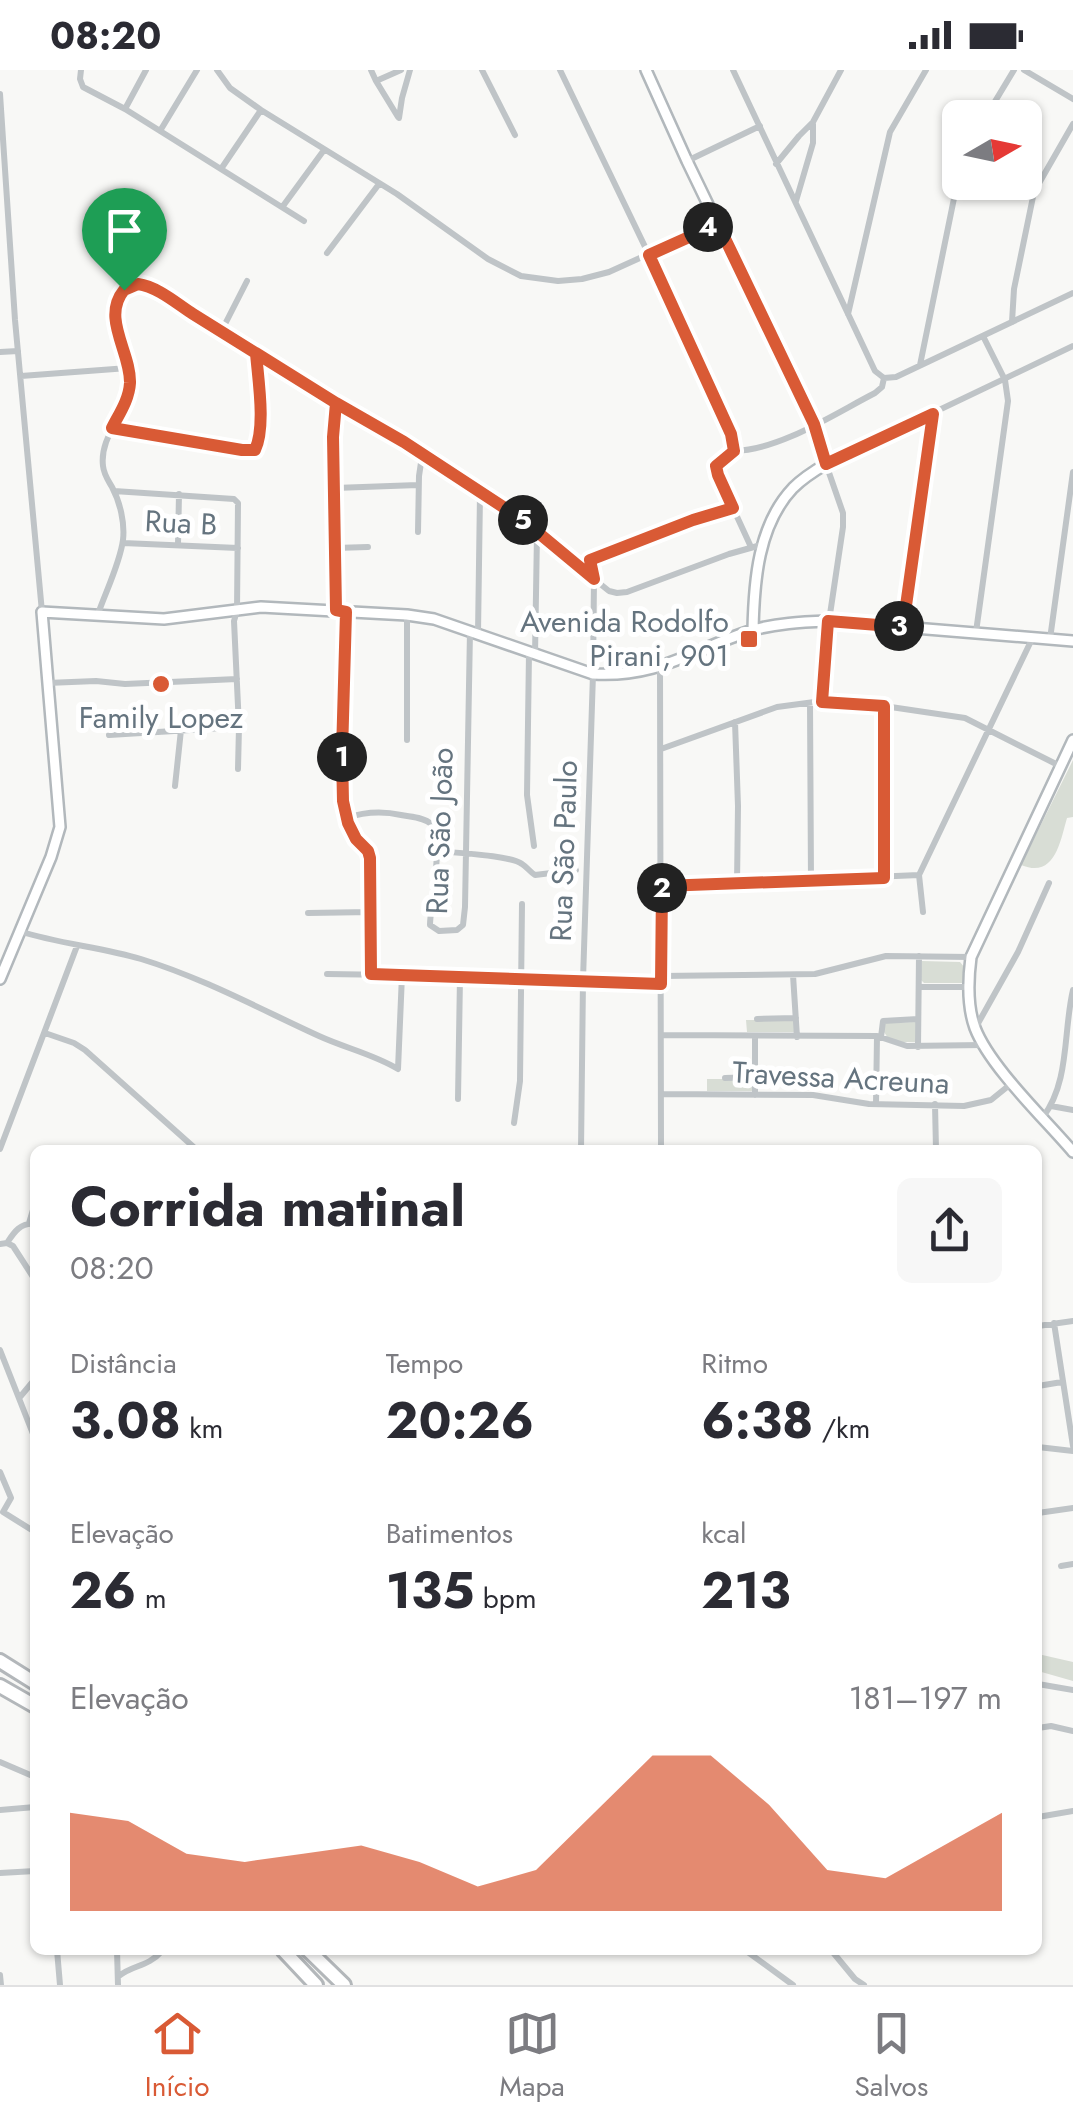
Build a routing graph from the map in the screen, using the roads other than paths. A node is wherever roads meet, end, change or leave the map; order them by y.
1 (81, 70) edge
2 (146, 70) edge
3 (198, 70) edge
4 (217, 70) edge
5 (371, 70) edge
6 (402, 70) edge
7 (410, 70) edge
8 (482, 70) edge
9 (560, 70) edge
10 (646, 70) edge
11 (746, 70) edge
12 (841, 70) edge
13 (926, 70) edge
14 (1014, 70) edge
15 (1024, 70) edge
16 (735, 74) edge
17 (376, 81) junction
18 (0, 94) edge
19 (1073, 99) edge
20 (996, 100) edge
21 (125, 110) junction
22 (261, 110) junction
23 (813, 122) junction
24 (1073, 124) edge
25 (760, 126) junction
26 (160, 131) junction
27 (515, 136) dead end
28 (324, 150) junction
29 (4, 156) junction
30 (13, 156) dead end
31 (688, 162) junction
32 (776, 164) junction
33 (221, 170) junction
34 (379, 184) junction
35 (954, 200) edge
36 (796, 201) junction
37 (283, 206) junction
38 (304, 221) dead end
39 (718, 224) junction
40 (327, 253) dead end
41 (649, 255) junction
42 (246, 282) dead end
43 (1073, 293) edge
44 (848, 314) junction
45 (1012, 322) junction
46 (222, 332) junction
47 (983, 336) junction
48 (1073, 346) edge
49 (0, 352) edge
50 (18, 352) junction
51 (256, 353) junction
52 (920, 365) junction
53 (128, 368) junction
54 (21, 376) junction
55 (884, 378) junction
56 (1005, 380) junction
57 (336, 403) junction
58 (933, 414) junction
59 (814, 424) junction
60 (112, 428) junction
61 (734, 451) junction
62 (422, 456) junction
63 (826, 464) junction
64 (1073, 474) edge
65 (418, 485) junction
66 (334, 488) junction
67 (114, 491) junction
68 (480, 492) junction
69 (178, 494) junction
70 (733, 508) junction
71 (418, 532) dead end
72 (536, 532) junction
73 (123, 542) junction
74 (178, 544) junction
75 (756, 546) junction
76 (368, 547) dead end
77 (238, 548) junction
78 (335, 548) junction
79 (594, 579) junction
80 (236, 611) junction
81 (341, 611) junction
82 (42, 612) junction
83 (98, 614) junction
84 (406, 615) junction
85 (828, 621) junction
86 (903, 627) junction
87 (753, 630) junction
88 (474, 632) junction
89 (976, 634) junction
90 (1032, 639) junction
91 (1050, 640) junction
92 (1073, 641) edge
93 (532, 654) junction
94 (660, 667) junction
95 (592, 674) junction
96 (237, 679) junction
97 (47, 683) junction
98 (810, 702) junction
99 (822, 702) junction
100 (884, 706) junction
101 (735, 722) junction
102 (239, 727) junction
103 (990, 729) junction
104 (181, 730) junction
105 (110, 735) dead end
106 (408, 740) dead end
107 (1073, 740) edge
108 (662, 748) junction
109 (1060, 766) junction
110 (238, 769) dead end
111 (174, 786) dead end
112 (346, 818) junction
113 (534, 846) dead end
114 (437, 851) junction
115 (466, 854) junction
116 (576, 870) dead end
117 (919, 875) junction
118 (884, 878) junction
119 (812, 880) junction
120 (1049, 883) dead end
121 (737, 884) junction
122 (662, 886) junction
123 (522, 904) dead end
124 (308, 912) dead end
125 (371, 912) junction
126 (923, 912) dead end
127 (20, 931) junction
128 (77, 946) junction
129 (919, 956) junction
130 (971, 957) junction
131 (328, 974) dead end
132 (371, 974) junction
133 (402, 975) junction
134 (793, 975) junction
135 (460, 977) junction
136 (520, 978) junction
137 (0, 979) edge
138 (582, 980) junction
139 (661, 980) junction
140 (919, 987) junction
141 (969, 988) junction
142 (1073, 990) edge
143 (796, 1018) junction
144 (758, 1019) dead end
145 (918, 1019) junction
146 (975, 1028) junction
147 (45, 1033) junction
148 (662, 1035) junction
149 (879, 1036) junction
150 (755, 1037) junction
151 (796, 1037) junction
152 (984, 1044) junction
153 (1070, 1046) edge
154 (918, 1047) junction
155 (755, 1077) junction
156 (725, 1078) dead end
157 (1012, 1084) junction
158 (662, 1094) junction
159 (754, 1095) junction
160 (458, 1100) dead end
161 (876, 1104) junction
162 (935, 1104) junction
163 (1051, 1106) junction
164 (1073, 1110) edge
165 (1043, 1117) junction
166 (0, 1122) edge
167 (514, 1122) dead end
168 (10, 1124) junction
169 (192, 1145) edge
170 (581, 1145) edge
171 (661, 1145) edge
172 (936, 1145) edge
173 (0, 1149) edge
174 (1073, 1152) edge
175 (30, 1224) edge
176 (4, 1243) edge
177 (30, 1272) edge
178 (1073, 1321) edge
179 (1054, 1323) junction
180 (1042, 1325) edge
181 (0, 1350) edge
182 (1062, 1382) junction
183 (30, 1385) edge
184 (1042, 1385) edge
185 (20, 1396) junction
186 (30, 1425) edge
187 (1042, 1447) edge
188 (1073, 1449) edge
189 (0, 1472) edge
190 (1073, 1508) edge
191 (1042, 1512) edge
192 (30, 1529) edge
193 (1073, 1564) edge
194 (1061, 1566) dead end
195 (0, 1661) edge
196 (30, 1680) edge
197 (1042, 1685) edge
198 (0, 1690) edge
199 (1073, 1690) edge
200 (29, 1702) edge
201 (1042, 1727) edge
202 (1073, 1731) edge
203 (0, 1762) edge
204 (30, 1775) edge
205 (30, 1807) edge
206 (0, 1810) edge
207 (1073, 1810) edge
208 (1042, 1816) edge
209 (30, 1871) edge
210 (0, 1873) edge
211 (57, 1955) edge
212 (117, 1955) edge
213 (158, 1955) edge
214 (288, 1955) edge
215 (313, 1955) edge
216 (753, 1955) edge
217 (834, 1955) edge
218 (0, 1975) edge
219 (119, 1981) edge
220 (1, 1985) edge
221 (60, 1985) edge
222 (316, 1985) edge
223 (344, 1985) edge
224 (793, 1985) edge
225 (864, 1985) edge

1 - 21 street
2 - 21 street
3 - 26 street
4 - 22 street
5 - 17 street
6 - 17 street
7 - 17 street
8 - 27 street
9 - 41 street
10 - 31 main road
11 - 16 street
12 - 23 street
13 - 44 street
14 - 20 street
15 - 19 street
16 - 25 street
18 - 29 street
21 - 26 street
22 - 28 street
22 - 33 street
23 - 32 street
23 - 36 street
24 - 45 street
25 - 31 street
25 - 32 street
26 - 33 street
28 - 34 street
28 - 37 street
29 - 30 street
29 - 50 street
31 - 39 main road
32 - 36 street
33 - 37 street
34 - 40 street
34 - 41 street
35 - 52 street
36 - 44 street
37 - 38 street
39 - 41 street
39 - 59 main road
41 - 61 street
42 - 46 street
43 - 45 street
44 - 55 street
45 - 47 street
46 - 51 street
46 - 53 street
47 - 52 street
47 - 56 street
48 - 56 street
49 - 50 street
50 - 54 street
51 - 57 street
51 - 60 street
52 - 55 street
53 - 54 street
53 - 60 street
54 - 82 street
55 - 59 street
56 - 58 street
56 - 89 street
57 - 62 street
57 - 66 street
58 - 63 street
58 - 86 street
59 - 61 street
59 - 63 main road
60 - 67 street
61 - 70 street
62 - 65 street
62 - 68 street
63 - 75 main road
63 - 85 street
64 - 91 street
65 - 66 street
65 - 71 street
66 - 78 street
67 - 69 street
67 - 73 street
68 - 72 street
68 - 88 street, Rua São João
69 - 74 street
69 - 77 street
70 - 75 street
70 - 79 street, Rua São Paulo
72 - 79 street
72 - 93 street
73 - 74 street, Rua B
73 - 83 street
74 - 77 street, Rua B
75 - 79 street
75 - 87 main road
76 - 78 street
77 - 80 street
78 - 81 street
79 - 95 street, Rua São Paulo
80 - 81 main road
80 - 83 main road
80 - 96 street
81 - 84 main road
81 - 112 street
82 - 83 main road
82 - 97 main road
84 - 88 main road
84 - 106 street
85 - 86 main road
85 - 87 main road
85 - 99 street
86 - 89 main road
87 - 94 main road
88 - 93 main road
88 - 115 street, Rua São João
89 - 90 main road
90 - 91 main road
90 - 103 street
91 - 92 main road
93 - 95 main road
93 - 113 street
94 - 95 main road
94 - 108 street
95 - 138 street, Rua São Paulo
96 - 97 street
96 - 102 street
97 - 127 main road
98 - 99 street
98 - 101 street
98 - 119 street
99 - 100 street
100 - 103 street
100 - 118 street
101 - 108 street
101 - 121 street
102 - 104 street
102 - 110 street
103 - 109 street
103 - 117 street
104 - 105 street
104 - 111 street
107 - 109 main road
108 - 122 street
109 - 130 main road
112 - 114 street, Rua São João
112 - 125 street
114 - 115 street
114 - 115 street, Rua São João
115 - 116 street
117 - 118 street
117 - 126 street
118 - 119 street
119 - 121 street
120 - 146 street
121 - 122 street
122 - 139 street
123 - 136 street
124 - 125 street
125 - 132 street
127 - 128 street
127 - 137 main road
128 - 133 street
128 - 147 street
129 - 130 street
129 - 134 street
129 - 140 street
130 - 141 main road
131 - 132 street
132 - 133 street
133 - 135 street
134 - 139 street
134 - 143 street
135 - 136 street
135 - 160 street
136 - 138 street
136 - 167 street
138 - 139 street
138 - 170 street, Rua São Paulo
139 - 148 street
140 - 141 street
140 - 145 street
141 - 146 main road
142 - 153 street
143 - 144 street
143 - 151 street
145 - 149 street
145 - 154 street
146 - 152 main road
147 - 168 street
147 - 169 street
148 - 150 street
148 - 158 street
149 - 151 street
149 - 154 street
149 - 161 street
150 - 151 street
150 - 155 street
152 - 154 street
152 - 157 main road
153 - 163 street
155 - 156 street
155 - 159 street
157 - 162 street, Travessa Acreuna
157 - 165 main road
158 - 159 street, Travessa Acreuna
158 - 171 street
159 - 161 street, Travessa Acreuna
161 - 162 street, Travessa Acreuna
162 - 172 street
163 - 164 street
163 - 165 street
165 - 174 main road
166 - 168 street
168 - 173 street
175 - 176 street
176 - 177 street
178 - 179 street
179 - 180 street
179 - 182 street
181 - 185 street
182 - 184 street
182 - 188 street
183 - 185 street
185 - 186 street
187 - 188 street
189 - 192 street
190 - 191 street
193 - 194 street
195 - 196 highway
197 - 199 street
198 - 200 highway
201 - 202 street
203 - 204 street
205 - 206 street
207 - 208 street
209 - 210 street
211 - 221 street
212 - 219 street
213 - 219 street
214 - 222 highway
215 - 223 highway
216 - 224 street
217 - 225 street
218 - 220 street

